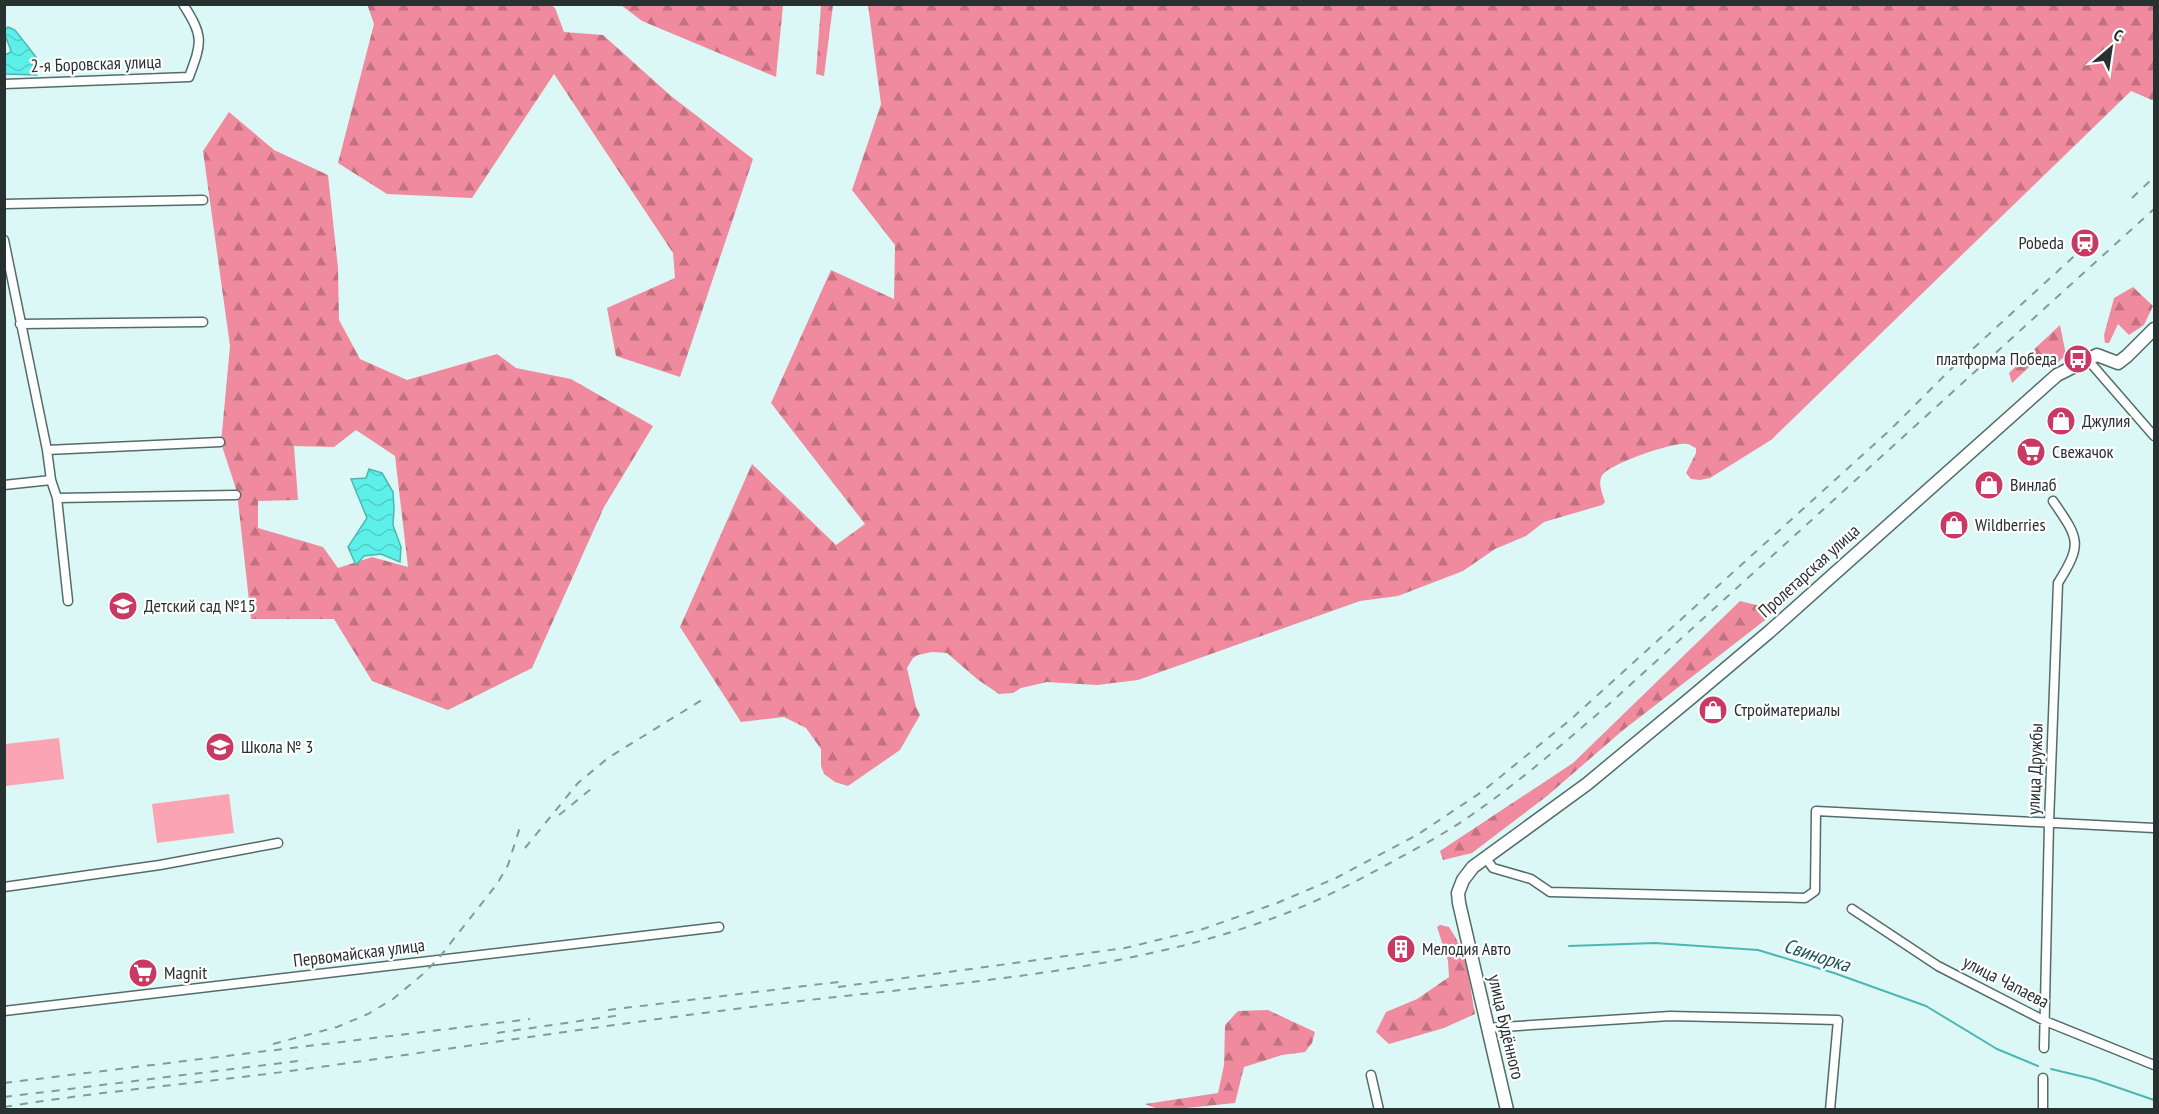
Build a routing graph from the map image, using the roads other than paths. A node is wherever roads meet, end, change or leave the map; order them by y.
1 (183, 4) edge
2 (4, 84) edge
3 (203, 200) dead end
4 (4, 204) edge
5 (4, 240) edge
6 (203, 322) dead end
7 (21, 324) junction
8 (2154, 330) edge
9 (2088, 360) junction
10 (2154, 436) edge
11 (220, 442) dead end
12 (47, 450) junction
13 (51, 480) junction
14 (4, 485) edge
15 (236, 495) dead end
16 (57, 498) junction
17 (2053, 501) dead end
18 (68, 601) dead end
19 (2049, 823) junction
20 (2154, 828) edge
21 (278, 843) dead end
22 (1485, 857) junction
23 (4, 888) edge
24 (1852, 909) dead end
25 (718, 927) dead end
26 (4, 1011) edge
27 (2045, 1020) junction
28 (1487, 1028) junction
29 (2044, 1048) dead end
30 (2154, 1065) edge
31 (1371, 1075) dead end
32 (2043, 1078) dead end
33 (1379, 1110) edge
34 (1507, 1110) edge
35 (1830, 1110) edge
36 (2043, 1110) edge

1 - 2 street, 2-я Боровская улица
3 - 4 street
5 - 7 street
6 - 7 street
7 - 12 street
8 - 9 main road, Пролетарская улица
9 - 10 street
9 - 22 main road, Пролетарская улица
11 - 12 street
12 - 13 street
13 - 14 street
13 - 16 street
15 - 16 street
16 - 18 street
17 - 19 street, улица Дружбы
19 - 20 street
19 - 22 street
19 - 27 street, улица Дружбы
21 - 23 street
22 - 28 main road, улица Будённого
24 - 27 street, улица Чапаева
25 - 26 street, Первомайская улица
27 - 29 street, улица Дружбы
27 - 30 street, улица Чапаева
28 - 34 main road, улица Будённого
28 - 35 street
31 - 33 street
32 - 36 street

